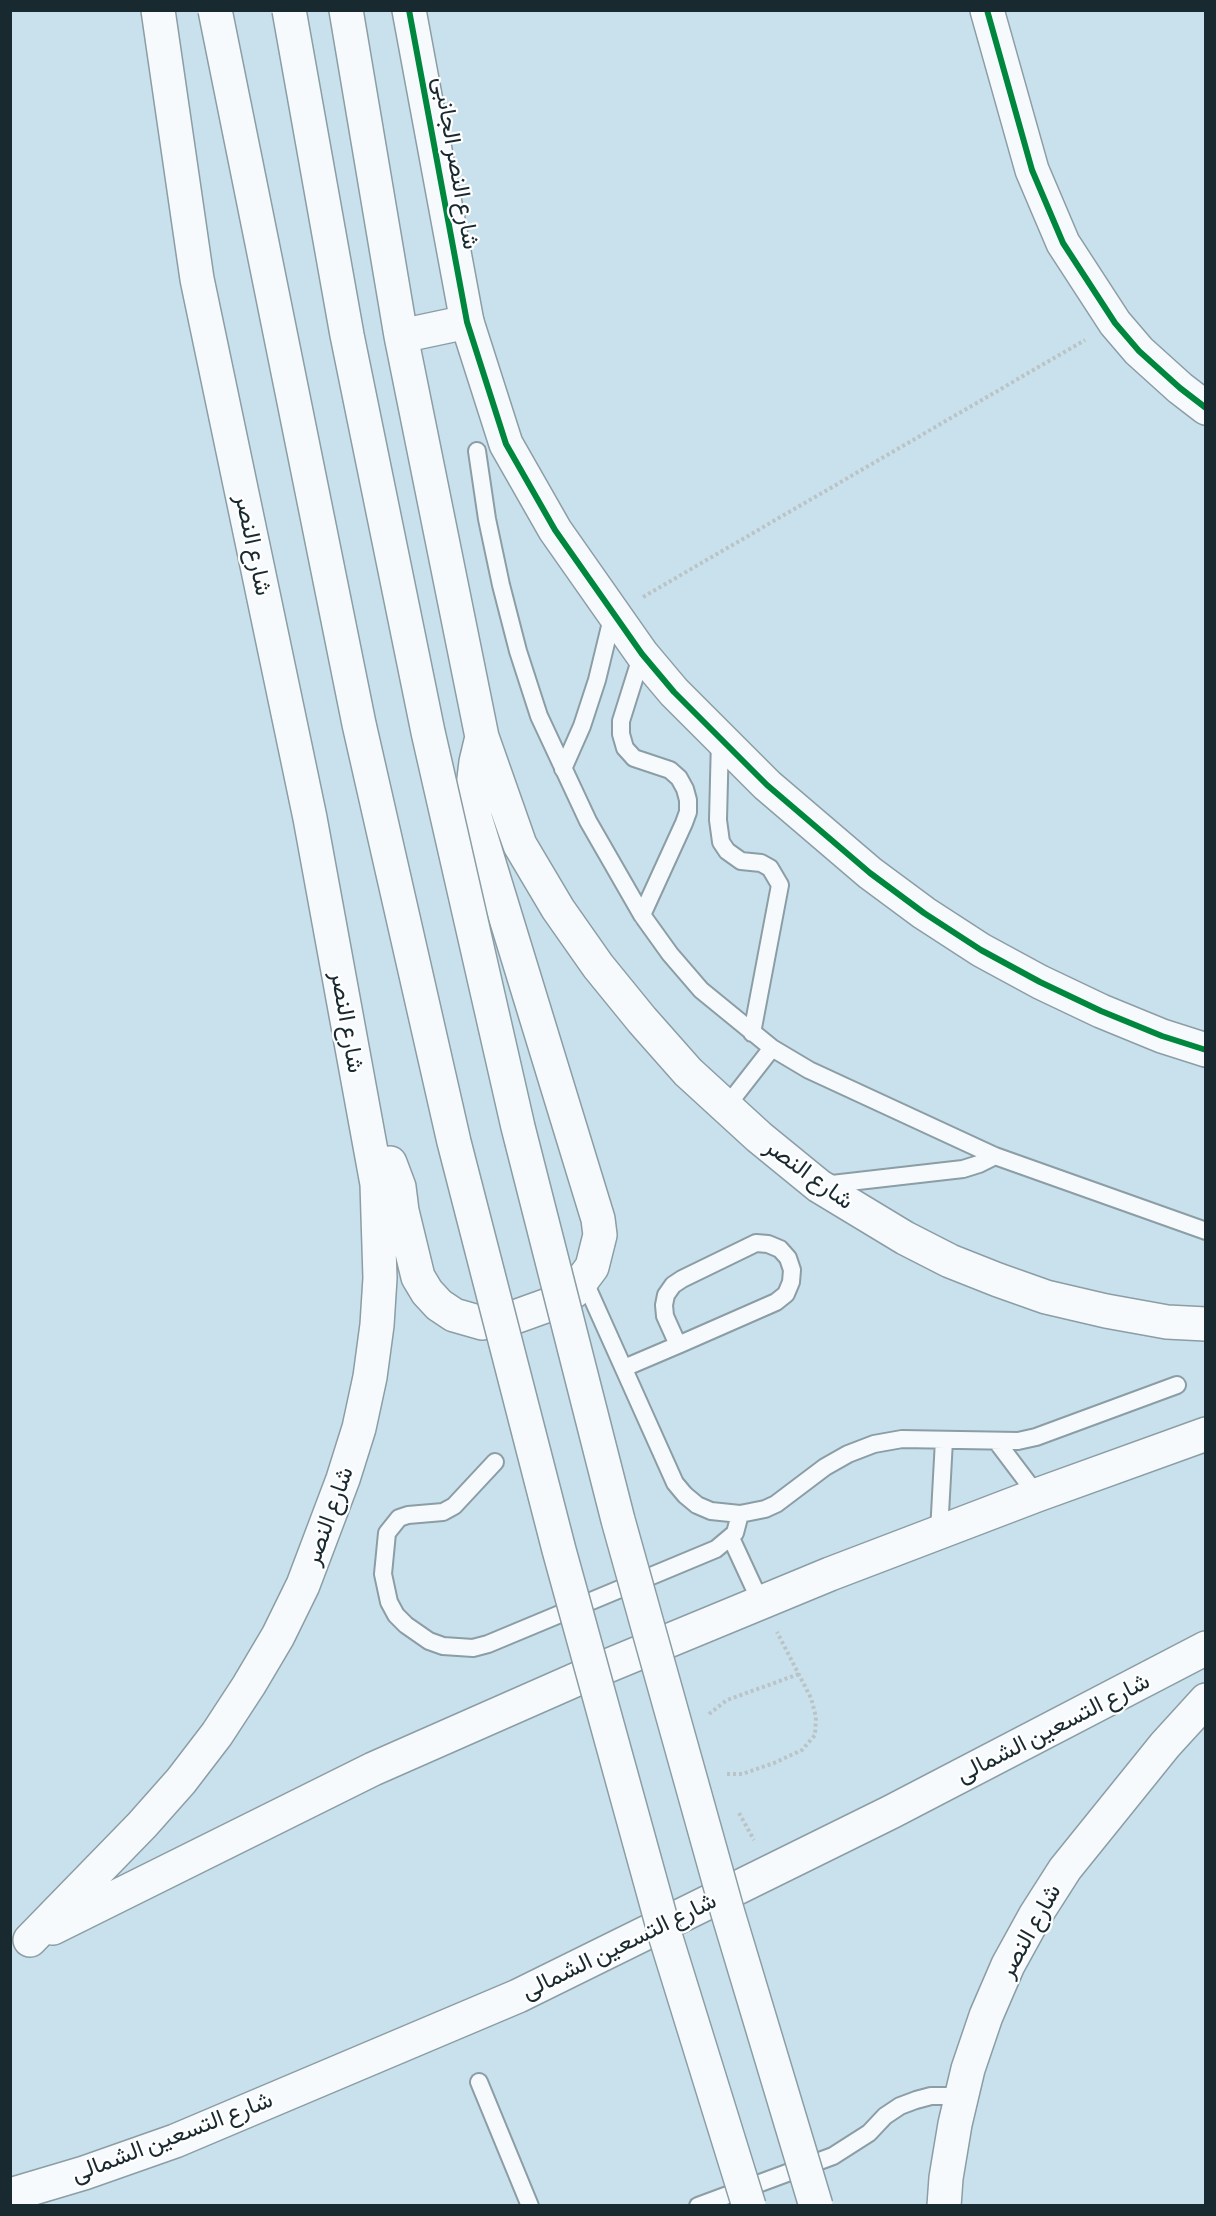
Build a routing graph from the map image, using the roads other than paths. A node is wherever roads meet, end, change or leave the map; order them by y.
1 (158, 10) edge
2 (214, 10) edge
3 (289, 10) edge
4 (346, 10) edge
5 (409, 10) edge
6 (987, 10) edge
7 (467, 321) junction
8 (401, 336) junction
9 (1206, 408) edge
10 (477, 451) dead end
11 (613, 614) junction
12 (642, 654) junction
13 (482, 737) junction
14 (720, 739) junction
15 (563, 769) junction
16 (642, 915) junction
17 (752, 1033) junction
18 (772, 1048) junction
19 (1206, 1050) edge
20 (726, 1107) junction
21 (368, 1133) junction
22 (995, 1156) junction
23 (819, 1186) junction
24 (1206, 1231) edge
25 (584, 1280) junction
26 (1206, 1324) edge
27 (678, 1345) junction
28 (624, 1368) junction
29 (1177, 1385) dead end
30 (1206, 1434) edge
31 (944, 1440) junction
32 (997, 1442) junction
33 (495, 1462) dead end
34 (1036, 1495) junction
35 (740, 1514) junction
36 (939, 1532) junction
37 (731, 1538) junction
38 (761, 1602) junction
39 (1206, 1648) edge
40 (1206, 1700) edge
41 (20, 1945) edge
42 (479, 2082) dead end
43 (962, 2096) junction
44 (10, 2195) edge
45 (530, 2205) edge
46 (698, 2205) edge
47 (749, 2205) edge
48 (816, 2205) edge
49 (944, 2205) edge

1 - 21 main road, شارع النصر
2 - 47 main road, bridge
3 - 48 main road, bridge
4 - 8 main road, شارع النصر
5 - 7 main road, شارع النصر الجانبى
6 - 9 main road
7 - 8 main road
7 - 11 main road, شارع النصر الجانبى
8 - 13 main road, شارع النصر
10 - 15 lane
11 - 12 main road, شارع النصر الجانبى
11 - 15 lane
12 - 14 main road, شارع النصر الجانبى
12 - 16 lane
13 - 20 main road, شارع النصر
13 - 25 main road
14 - 17 lane
14 - 19 main road, شارع النصر الجانبى
15 - 16 lane
16 - 17 lane
17 - 18 lane
18 - 20 lane
18 - 22 lane
20 - 23 main road, شارع النصر
21 - 25 main road
21 - 41 main road, شارع النصر
22 - 23 lane
22 - 24 lane
23 - 26 main road, شارع النصر
25 - 28 lane
27 - 27 lane
27 - 28 lane
28 - 35 lane
29 - 32 lane
30 - 34 main road
31 - 32 lane
31 - 35 lane
31 - 36 lane
32 - 34 lane
33 - 37 lane
34 - 36 main road
35 - 37 lane
36 - 38 main road
37 - 38 lane
38 - 41 main road
39 - 44 main road, شارع التسعين الشمالى
40 - 43 main road, شارع النصر
42 - 45 lane
43 - 46 lane
43 - 49 main road, شارع النصر

